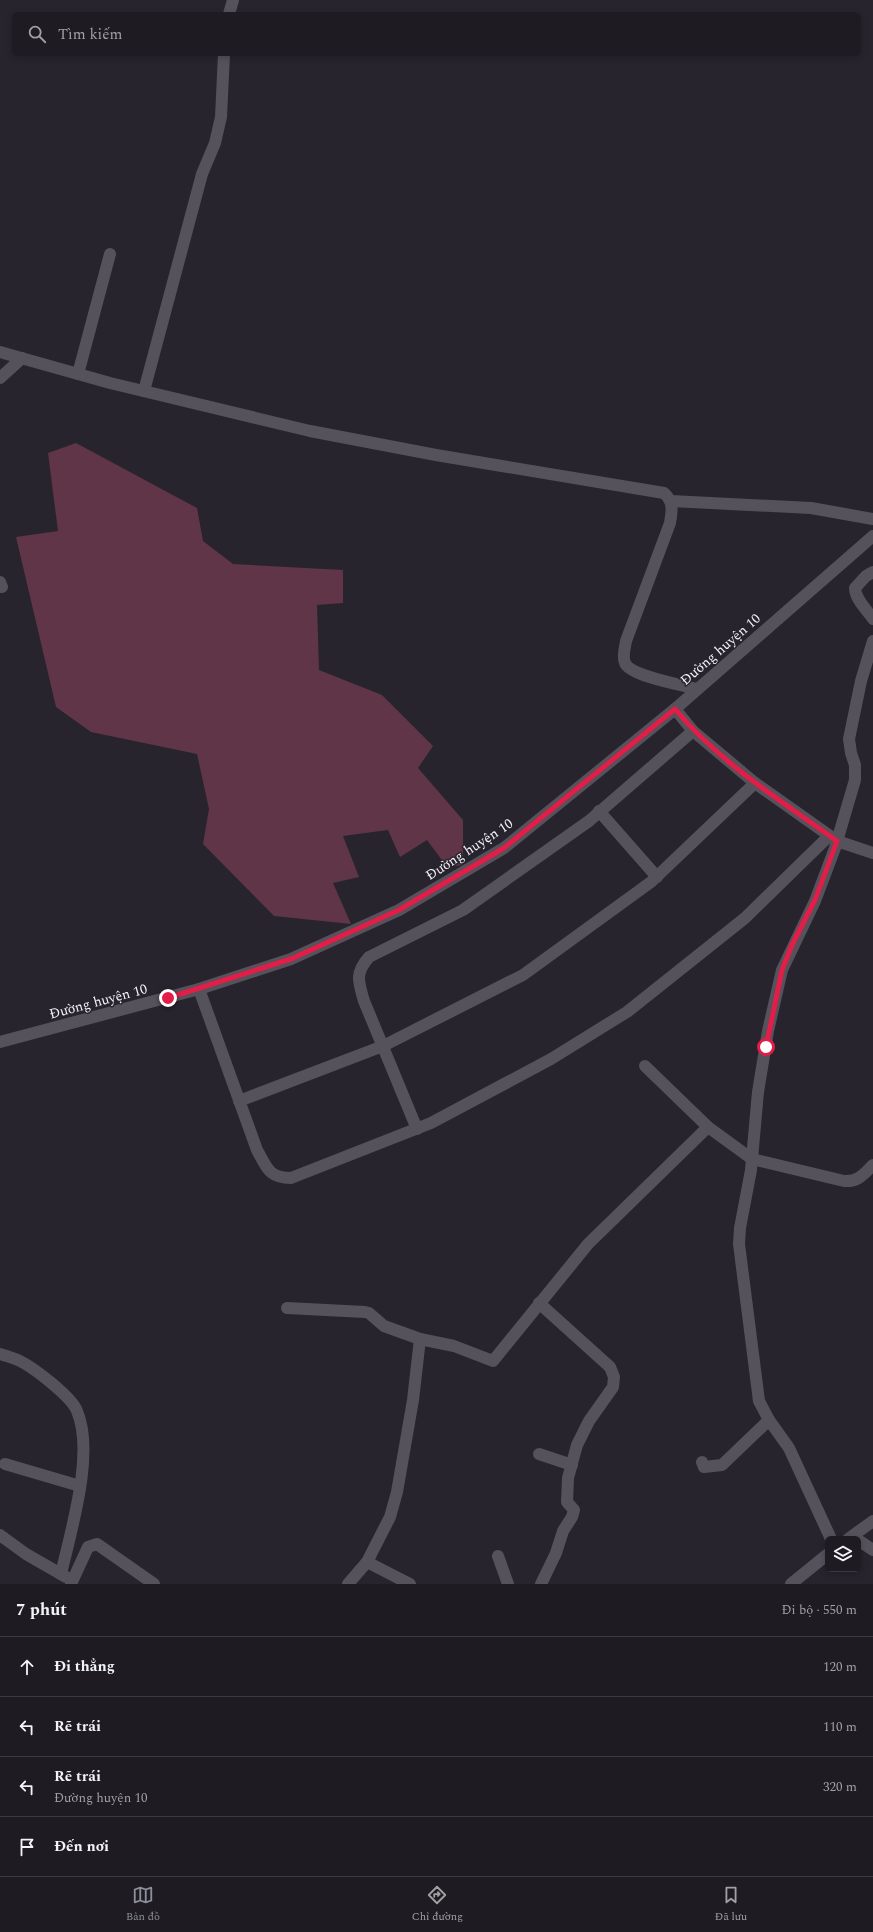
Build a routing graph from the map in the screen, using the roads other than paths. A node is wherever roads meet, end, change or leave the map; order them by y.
1 (233, 0) edge
2 (230, 12) edge
3 (224, 56) edge
4 (110, 254) dead end
5 (0, 352) edge
6 (22, 358) junction
7 (78, 374) junction
8 (0, 378) edge
9 (144, 391) junction
10 (672, 501) junction
11 (873, 519) edge
12 (873, 536) edge
13 (873, 572) edge
14 (873, 619) edge
15 (873, 641) edge
16 (697, 689) junction
17 (675, 709) junction
18 (693, 731) junction
19 (754, 783) junction
20 (599, 811) junction
21 (833, 838) junction
22 (873, 853) edge
23 (656, 877) junction
24 (199, 989) junction
25 (0, 1042) edge
26 (383, 1046) junction
27 (645, 1066) dead end
28 (239, 1101) junction
29 (708, 1127) junction
30 (417, 1129) junction
31 (752, 1159) junction
32 (873, 1165) edge
33 (538, 1304) junction
34 (287, 1308) dead end
35 (420, 1339) junction
36 (0, 1354) edge
37 (769, 1420) junction
38 (539, 1454) dead end
39 (702, 1462) dead end
40 (5, 1464) dead end
41 (572, 1465) junction
42 (80, 1486) junction
43 (873, 1521) edge
44 (0, 1535) edge
45 (829, 1536) edge
46 (856, 1536) edge
47 (861, 1542) edge
48 (873, 1550) edge
49 (498, 1556) dead end
50 (825, 1556) edge
51 (367, 1562) junction
52 (61, 1574) junction
53 (72, 1583) edge
54 (154, 1584) edge
55 (348, 1584) edge
56 (410, 1584) edge
57 (508, 1584) edge
58 (541, 1584) edge
59 (791, 1584) edge

1 - 2 street
3 - 9 street
4 - 7 street
5 - 6 street
6 - 7 street
6 - 8 street
7 - 9 street
9 - 10 street
10 - 11 street
10 - 16 street
12 - 16 street, Đường huyện 10
13 - 14 street
15 - 21 street
16 - 17 street, Đường huyện 10
17 - 18 street
17 - 24 street, Đường huyện 10
18 - 19 street
18 - 20 street
19 - 21 street
19 - 23 street
20 - 23 street
20 - 26 street
21 - 22 street
21 - 30 street
21 - 31 street
23 - 26 street
24 - 25 street, Đường huyện 10
24 - 28 street
26 - 28 street
26 - 30 street
27 - 29 street
28 - 30 street
29 - 31 street
29 - 33 street
31 - 32 street
31 - 37 street
33 - 35 street
33 - 41 street
34 - 35 street
35 - 51 street
36 - 42 street
37 - 39 street
37 - 45 street
38 - 41 street
40 - 42 street
41 - 58 street
42 - 52 street
43 - 46 street
44 - 52 street
47 - 48 street
49 - 57 street
50 - 59 street
51 - 55 street
51 - 56 street
52 - 53 street
53 - 54 street

